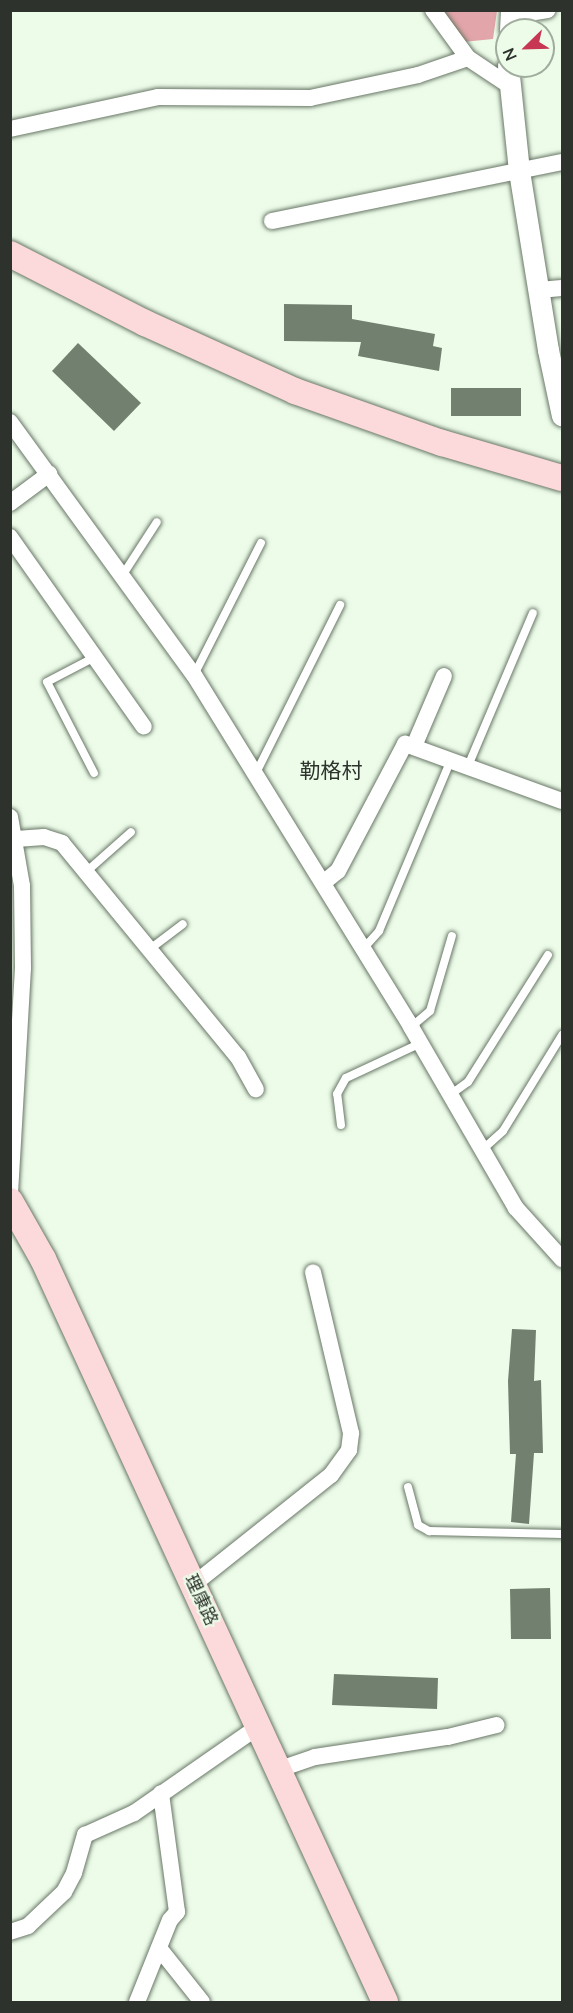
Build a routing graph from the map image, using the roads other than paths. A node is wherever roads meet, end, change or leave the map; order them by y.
1 (433, 10) edge
2 (548, 10) edge
3 (514, 18) edge
4 (468, 58) junction
5 (495, 70) edge
6 (507, 78) edge
7 (10, 129) edge
8 (562, 162) edge
9 (519, 171) junction
10 (272, 221) dead end
11 (10, 254) edge
12 (562, 288) edge
13 (539, 291) junction
14 (562, 416) edge
15 (10, 422) edge
16 (49, 474) junction
17 (562, 478) edge
18 (10, 503) edge
19 (157, 522) dead end
20 (10, 537) edge
21 (261, 543) dead end
22 (122, 576) junction
23 (340, 605) dead end
24 (533, 613) dead end
25 (95, 657) junction
26 (194, 675) junction
27 (444, 676) dead end
28 (144, 727) dead end
29 (414, 746) junction
30 (451, 760) junction
31 (468, 766) junction
32 (94, 773) dead end
33 (256, 773) junction
34 (562, 801) edge
35 (10, 817) edge
36 (131, 832) dead end
37 (16, 839) junction
38 (86, 872) junction
39 (323, 883) junction
40 (183, 924) dead end
41 (452, 936) dead end
42 (363, 948) junction
43 (150, 949) junction
44 (548, 955) dead end
45 (411, 1027) junction
46 (562, 1035) edge
47 (421, 1043) junction
48 (256, 1089) dead end
49 (450, 1095) junction
50 (341, 1125) dead end
51 (482, 1150) junction
52 (10, 1191) edge
53 (10, 1201) edge
54 (562, 1259) edge
55 (313, 1272) dead end
56 (408, 1487) dead end
57 (562, 1534) edge
58 (194, 1584) junction
59 (497, 1725) dead end
60 (259, 1726) junction
61 (280, 1769) junction
62 (161, 1794) junction
63 (10, 1932) edge
64 (159, 1948) junction
65 (137, 2002) edge
66 (202, 2002) edge
67 (386, 2002) edge

1 - 4 street
2 - 3 street
4 - 5 street
4 - 7 street
6 - 9 street
8 - 9 street
9 - 10 street
9 - 13 street
11 - 17 main road
12 - 13 street
13 - 14 street
15 - 16 street
16 - 18 street
16 - 22 street
19 - 22 lane
20 - 25 street
21 - 26 lane
22 - 26 street
23 - 33 lane
24 - 31 lane
25 - 28 street
25 - 32 lane
26 - 33 street
27 - 29 street
29 - 30 street
29 - 39 street
30 - 31 street
30 - 42 lane
31 - 34 street
33 - 39 street
35 - 37 street
36 - 38 lane
37 - 38 street
37 - 52 street
38 - 43 street
39 - 42 street
40 - 43 lane
41 - 45 lane
42 - 45 street
43 - 48 street
44 - 49 lane
45 - 47 street
46 - 51 lane
47 - 49 street
47 - 50 lane
49 - 51 street
51 - 54 street
53 - 58 main road, 理康路
55 - 58 street
56 - 57 lane
58 - 60 main road, 理康路
59 - 61 street
60 - 61 main road, 理康路
60 - 62 street
61 - 67 main road, 理康路
62 - 63 street
62 - 64 street
64 - 65 street
64 - 66 street

